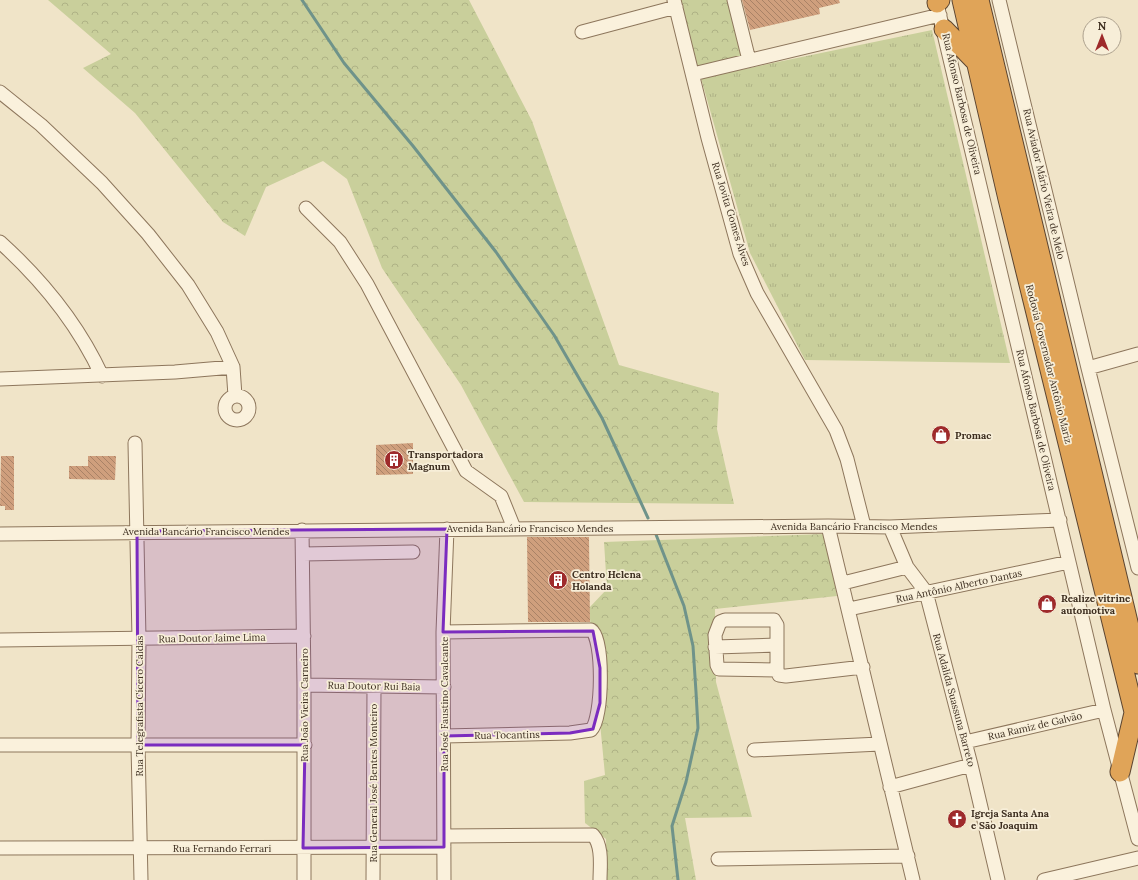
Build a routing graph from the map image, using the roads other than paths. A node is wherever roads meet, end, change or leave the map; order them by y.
1 (734, 0) edge
2 (962, 0) edge
3 (979, 0) edge
4 (999, 0) edge
5 (675, 4) edge
6 (940, 10) edge
7 (582, 32) dead end
8 (749, 60) junction
9 (977, 63) junction
10 (693, 74) junction
11 (0, 92) edge
12 (306, 208) dead end
13 (0, 242) edge
14 (1138, 354) edge
15 (233, 367) junction
16 (1088, 368) junction
17 (102, 376) junction
18 (0, 379) edge
19 (235, 396) dead end
20 (135, 443) dead end
21 (1060, 520) junction
22 (828, 526) junction
23 (864, 526) junction
24 (890, 527) junction
25 (514, 528) junction
26 (447, 529) junction
27 (302, 530) junction
28 (137, 531) junction
29 (0, 534) edge
30 (413, 552) dead end
31 (303, 554) junction
32 (1069, 562) junction
33 (907, 567) junction
34 (1138, 568) edge
35 (842, 583) junction
36 (926, 592) junction
37 (849, 609) junction
38 (443, 632) junction
39 (304, 636) junction
40 (139, 639) junction
41 (0, 640) edge
42 (777, 645) junction
43 (716, 647) junction
44 (1138, 664) edge
45 (863, 667) junction
46 (776, 670) junction
47 (304, 685) junction
48 (374, 687) junction
49 (444, 687) junction
50 (1104, 710) junction
51 (1136, 721) edge
52 (444, 736) junction
53 (965, 742) junction
54 (880, 744) junction
55 (0, 745) edge
56 (138, 745) junction
57 (305, 745) junction
58 (754, 750) dead end
59 (971, 765) junction
60 (1120, 772) junction
61 (890, 787) junction
62 (1138, 839) edge
63 (444, 841) junction
64 (0, 848) edge
65 (141, 848) junction
66 (303, 848) junction
67 (373, 848) junction
68 (908, 856) junction
69 (1138, 858) edge
70 (718, 859) dead end
71 (141, 880) edge
72 (304, 880) edge
73 (373, 880) edge
74 (444, 880) edge
75 (600, 880) edge
76 (913, 880) edge
77 (998, 880) edge
78 (1044, 880) edge

1 - 8 street
2 - 9 highway, Rodovia Governador Antônio Mariz
3 - 44 highway, Rodovia Governador Antônio Mariz
4 - 16 street, Rua Aviador Mário Vieira de Melo
5 - 7 street
5 - 10 street, Rua Jovita Gomes Alves
6 - 8 street
6 - 9 highway
6 - 21 street, Rua Afonso Barbosa de Oliveira
8 - 10 street
9 - 51 highway, Rodovia Governador Antônio Mariz
10 - 23 street, Rua Jovita Gomes Alves
11 - 15 street
12 - 25 street
13 - 17 street
14 - 16 street
15 - 17 street
15 - 19 street
16 - 34 street, Rua Aviador Mário Vieira de Melo
17 - 18 street
20 - 28 street, Rua Telegrafista Cícero Caldas
21 - 24 street, Avenida Bancário Francisco Mendes
21 - 32 street, Rua Afonso Barbosa de Oliveira
22 - 23 street, Avenida Bancário Francisco Mendes
22 - 25 street, Avenida Bancário Francisco Mendes
22 - 35 street
23 - 24 street, Avenida Bancário Francisco Mendes
24 - 33 street, Rua Adalida Suassuna Barreto
25 - 26 street, Avenida Bancário Francisco Mendes
26 - 27 street, Avenida Bancário Francisco Mendes
26 - 38 street, Rua José Faustino Cavalcante
27 - 28 street, Avenida Bancário Francisco Mendes
27 - 31 street, Rua João Vieira Carneiro
28 - 29 street, Avenida Bancário Francisco Mendes
28 - 40 street, Rua Telegrafista Cícero Caldas
30 - 31 street
31 - 39 street, Rua João Vieira Carneiro
32 - 36 street, Rua Antônio Alberto Dantas
32 - 50 street, Rua Afonso Barbosa de Oliveira
33 - 35 street
33 - 36 street, Rua Adalida Suassuna Barreto
35 - 37 street
36 - 37 street, Rua Antônio Alberto Dantas
36 - 53 street, Rua Adalida Suassuna Barreto
37 - 45 street
38 - 49 street, Rua José Faustino Cavalcante
38 - 52 street, Rua Tocantins
39 - 40 street, Rua Doutor Jaime Lima
39 - 47 street, Rua João Vieira Carneiro
40 - 41 street, Rua Doutor Jaime Lima
40 - 56 street, Rua Telegrafista Cícero Caldas
42 - 43 street
42 - 43 street
42 - 46 street
43 - 46 street
45 - 46 street
45 - 54 street
47 - 48 street, Rua Doutor Rui Baia
47 - 57 street, Rua João Vieira Carneiro
48 - 49 street, Rua Doutor Rui Baia
48 - 67 street, Rua General José Bentes Monteiro
49 - 52 street, Rua José Faustino Cavalcante
50 - 53 street, Rua Ramiz de Galvão
50 - 60 street, Rua Afonso Barbosa de Oliveira
51 - 60 highway
52 - 63 street, Rua José Faustino Cavalcante
53 - 59 street, Rua Adalida Suassuna Barreto
54 - 58 street
54 - 61 street
55 - 56 street
56 - 57 street
56 - 65 street, Rua Telegrafista Cícero Caldas
57 - 66 street, Rua João Vieira Carneiro
59 - 61 street
59 - 77 street, Rua Adalida Suassuna Barreto
60 - 62 street, Rua Afonso Barbosa de Oliveira
61 - 68 street
63 - 67 street, Rua Fernando Ferrari
63 - 74 street, Rua José Faustino Cavalcante
63 - 75 street, Rua Fernando Ferrari
64 - 65 street, Rua Fernando Ferrari
65 - 66 street, Rua Fernando Ferrari
65 - 71 street, Rua Telegrafista Cícero Caldas
66 - 67 street, Rua Fernando Ferrari
66 - 72 street, Rua João Vieira Carneiro
67 - 73 street, Rua General José Bentes Monteiro
68 - 70 street
68 - 76 street
69 - 78 street

